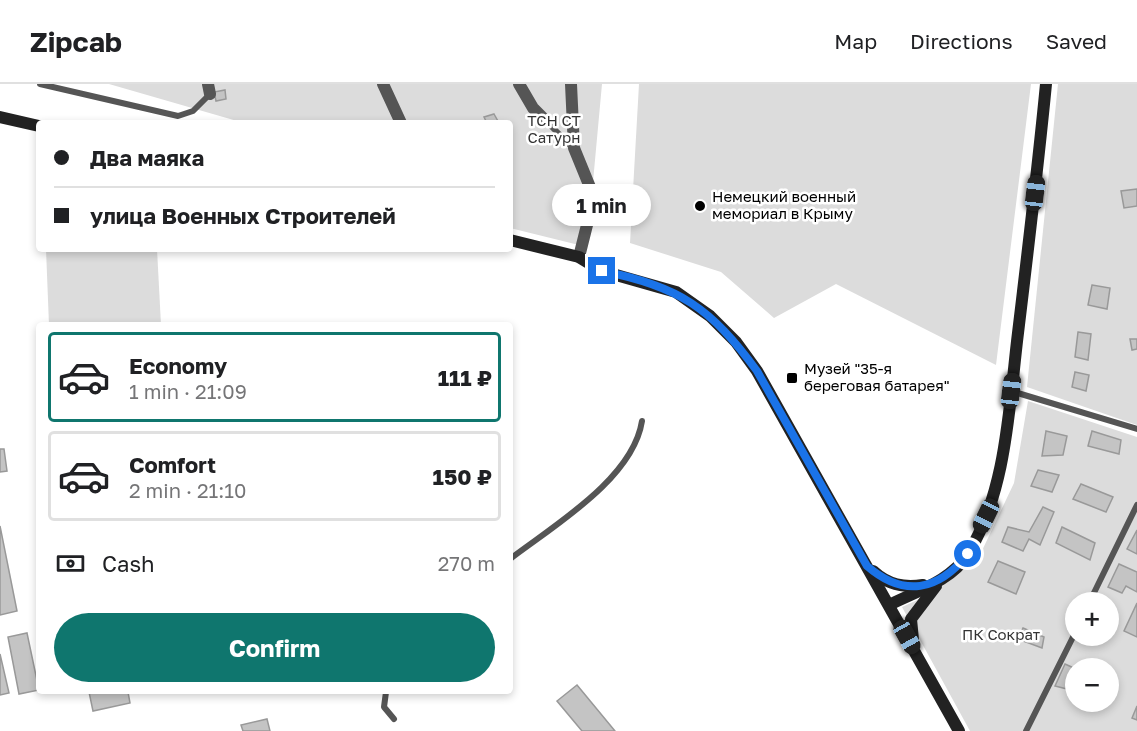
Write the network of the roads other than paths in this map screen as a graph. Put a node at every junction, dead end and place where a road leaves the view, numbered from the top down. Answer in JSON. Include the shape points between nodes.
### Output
{"nodes":[{"id":1,"x":40,"y":84,"type":"edge"},
{"id":2,"x":383,"y":84,"type":"edge"},
{"id":3,"x":519,"y":84,"type":"edge"},
{"id":4,"x":571,"y":84,"type":"edge"},
{"id":5,"x":1046,"y":84,"type":"edge"},
{"id":6,"x":209,"y":89,"type":"edge"},
{"id":7,"x":0,"y":117,"type":"edge"},
{"id":8,"x":400,"y":120,"type":"edge"},
{"id":9,"x":546,"y":121,"type":"joint"},
{"id":10,"x":36,"y":125,"type":"edge"},
{"id":11,"x":574,"y":148,"type":"junction"},
{"id":12,"x":513,"y":241,"type":"edge"},
{"id":13,"x":579,"y":257,"type":"junction"},
{"id":14,"x":1011,"y":391,"type":"junction"},
{"id":15,"x":642,"y":421,"type":"dead end"},
{"id":16,"x":1137,"y":429,"type":"edge"},
{"id":17,"x":1137,"y":506,"type":"edge"},
{"id":18,"x":513,"y":557,"type":"edge"},
{"id":19,"x":867,"y":566,"type":"junction"},
{"id":20,"x":942,"y":580,"type":"junction"},
{"id":21,"x":1094,"y":592,"type":"edge"},
{"id":22,"x":889,"y":605,"type":"junction"},
{"id":23,"x":1068,"y":646,"type":"edge"},
{"id":24,"x":916,"y":653,"type":"junction"},
{"id":25,"x":386,"y":694,"type":"edge"},
{"id":26,"x":394,"y":719,"type":"dead end"},
{"id":27,"x":959,"y":731,"type":"edge"},
{"id":28,"x":1026,"y":731,"type":"edge"}],
"edges":[{"from":1,"to":6,"type":"lane","via":[[178,116],[193,111]]},
{"from":2,"to":8,"type":"street"},
{"from":3,"to":9,"type":"street"},
{"from":4,"to":11,"type":"street"},
{"from":5,"to":14,"type":"main road"},
{"from":7,"to":10,"type":"main road"},
{"from":9,"to":11,"type":"lane"},
{"from":11,"to":13,"type":"street","via":[[594,197]]},
{"from":12,"to":13,"type":"main road"},
{"from":13,"to":19,"type":"main road","via":[[602,271],[676,292],[710,316],[736,342],[757,371]]},
{"from":14,"to":16,"type":"lane"},
{"from":14,"to":20,"type":"main road","via":[[998,480],[986,516],[968,554]]},
{"from":15,"to":18,"type":"lane","via":[[634,447],[601,487]]},
{"from":17,"to":21,"type":"lane"},
{"from":19,"to":20,"type":"main road","via":[[888,582],[902,586]]},
{"from":19,"to":22,"type":"main road"},
{"from":20,"to":22,"type":"main road"},
{"from":20,"to":24,"type":"main road","via":[[911,619]]},
{"from":22,"to":24,"type":"main road"},
{"from":23,"to":28,"type":"lane"},
{"from":24,"to":27,"type":"main road"},
{"from":25,"to":26,"type":"lane","via":[[384,707]]}]}
